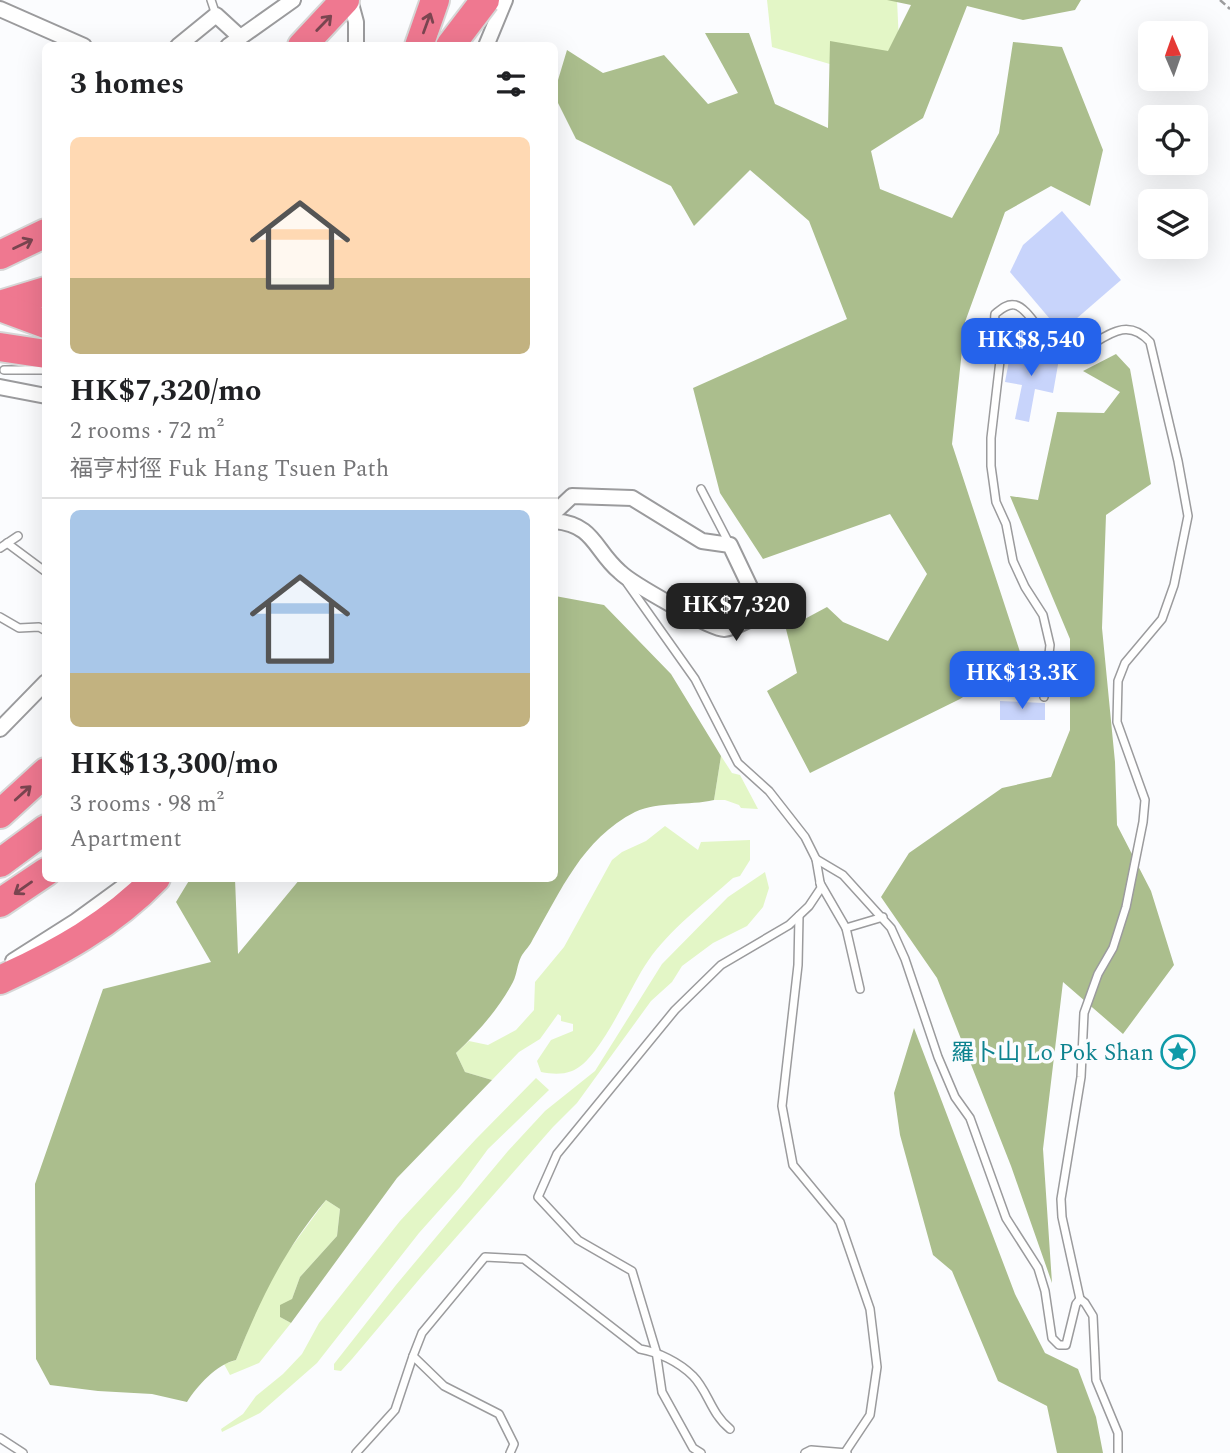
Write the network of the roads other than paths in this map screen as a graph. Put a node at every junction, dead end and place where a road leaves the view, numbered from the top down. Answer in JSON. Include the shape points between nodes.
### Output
{"nodes":[{"id":1,"x":293,"y":0,"type":"edge"},
{"id":2,"x":347,"y":0,"type":"edge"},
{"id":3,"x":435,"y":0,"type":"edge"},
{"id":4,"x":472,"y":0,"type":"edge"},
{"id":5,"x":485,"y":0,"type":"edge"},
{"id":6,"x":505,"y":0,"type":"edge"},
{"id":7,"x":213,"y":7,"type":"edge"},
{"id":8,"x":0,"y":9,"type":"edge"},
{"id":9,"x":234,"y":41,"type":"edge"},
{"id":10,"x":75,"y":42,"type":"edge"},
{"id":11,"x":182,"y":42,"type":"edge"},
{"id":12,"x":306,"y":42,"type":"edge"},
{"id":13,"x":356,"y":42,"type":"edge"},
{"id":14,"x":420,"y":42,"type":"edge"},
{"id":15,"x":453,"y":42,"type":"edge"},
{"id":16,"x":457,"y":42,"type":"edge"},
{"id":17,"x":488,"y":42,"type":"edge"},
{"id":18,"x":42,"y":235,"type":"edge"},
{"id":19,"x":0,"y":255,"type":"edge"},
{"id":20,"x":42,"y":292,"type":"edge"},
{"id":21,"x":0,"y":306,"type":"edge"},
{"id":22,"x":42,"y":322,"type":"edge"},
{"id":23,"x":42,"y":354,"type":"edge"},
{"id":24,"x":2,"y":358,"type":"edge"},
{"id":25,"x":42,"y":369,"type":"edge"},
{"id":26,"x":0,"y":387,"type":"edge"},
{"id":27,"x":42,"y":395,"type":"edge"},
{"id":28,"x":701,"y":489,"type":"dead end"},
{"id":29,"x":558,"y":509,"type":"edge"},
{"id":30,"x":558,"y":522,"type":"edge"},
{"id":31,"x":18,"y":536,"type":"dead end"},
{"id":32,"x":730,"y":545,"type":"junction"},
{"id":33,"x":4,"y":546,"type":"edge"},
{"id":34,"x":42,"y":570,"type":"edge"},
{"id":35,"x":621,"y":573,"type":"junction"},
{"id":36,"x":0,"y":617,"type":"edge"},
{"id":37,"x":42,"y":629,"type":"edge"},
{"id":38,"x":42,"y":686,"type":"edge"},
{"id":39,"x":1044,"y":697,"type":"dead end"},
{"id":40,"x":0,"y":729,"type":"edge"},
{"id":41,"x":42,"y":776,"type":"edge"},
{"id":42,"x":0,"y":814,"type":"edge"},
{"id":43,"x":42,"y":832,"type":"edge"},
{"id":44,"x":817,"y":859,"type":"junction"},
{"id":45,"x":0,"y":863,"type":"edge"},
{"id":46,"x":42,"y":875,"type":"edge"},
{"id":47,"x":130,"y":882,"type":"edge"},
{"id":48,"x":152,"y":882,"type":"edge"},
{"id":49,"x":820,"y":882,"type":"junction"},
{"id":50,"x":0,"y":903,"type":"edge"},
{"id":51,"x":799,"y":916,"type":"junction"},
{"id":52,"x":883,"y":917,"type":"junction"},
{"id":53,"x":846,"y":928,"type":"junction"},
{"id":54,"x":0,"y":970,"type":"edge"},
{"id":55,"x":0,"y":980,"type":"edge"},
{"id":56,"x":860,"y":989,"type":"dead end"},
{"id":57,"x":1080,"y":1299,"type":"junction"},
{"id":58,"x":656,"y":1352,"type":"junction"},
{"id":59,"x":413,"y":1356,"type":"junction"},
{"id":60,"x":730,"y":1429,"type":"dead end"},
{"id":61,"x":0,"y":1438,"type":"edge"},
{"id":62,"x":847,"y":1452,"type":"edge"},
{"id":63,"x":23,"y":1453,"type":"edge"},
{"id":64,"x":356,"y":1453,"type":"edge"},
{"id":65,"x":510,"y":1453,"type":"edge"},
{"id":66,"x":701,"y":1453,"type":"edge"},
{"id":67,"x":805,"y":1453,"type":"edge"},
{"id":68,"x":1118,"y":1453,"type":"edge"}],
"edges":[{"from":1,"to":9,"type":"street"},
{"from":12,"to":2,"type":"highway","one_way":true},
{"from":2,"to":13,"type":"street","via":[[356,22]]},
{"from":14,"to":3,"type":"highway","one_way":true},
{"from":4,"to":16,"type":"highway"},
{"from":5,"to":15,"type":"highway","bridge":true},
{"from":6,"to":17,"type":"street"},
{"from":7,"to":9,"type":"street"},
{"from":7,"to":11,"type":"street"},
{"from":8,"to":10,"type":"street"},
{"from":19,"to":18,"type":"highway","one_way":true},
{"from":20,"to":21,"type":"highway"},
{"from":21,"to":22,"type":"highway"},
{"from":23,"to":24,"type":"highway"},
{"from":24,"to":25,"type":"lane"},
{"from":26,"to":27,"type":"street"},
{"from":28,"to":32,"type":"lane"},
{"from":29,"to":32,"type":"street","via":[[572,496],[632,498],[702,541]]},
{"from":30,"to":35,"type":"street","via":[[571,523],[591,536]]},
{"from":31,"to":33,"type":"lane"},
{"from":32,"to":35,"type":"street","via":[[762,609],[760,615],[724,629]]},
{"from":33,"to":34,"type":"lane"},
{"from":35,"to":44,"type":"lane","via":[[695,680],[738,763],[769,791]]},
{"from":36,"to":37,"type":"lane","via":[[19,628]]},
{"from":38,"to":40,"type":"street"},
{"from":39,"to":57,"type":"lane","via":[[1050,645],[1043,615],[1013,561],[991,466],[1001,352],[993,323],[995,314],[1014,304],[1062,350],[1076,353],[1119,330],[1142,332],[1150,342],[1188,516],[1162,619],[1125,663],[1118,681],[1117,722],[1145,800],[1126,907],[1084,1013],[1081,1077],[1061,1199]]},
{"from":42,"to":41,"type":"highway","one_way":true},
{"from":43,"to":45,"type":"highway"},
{"from":44,"to":49,"type":"lane"},
{"from":44,"to":52,"type":"lane","via":[[844,875]]},
{"from":46,"to":50,"type":"highway","one_way":true},
{"from":47,"to":54,"type":"street"},
{"from":48,"to":55,"type":"highway","via":[[104,925]]},
{"from":49,"to":51,"type":"lane","via":[[821,888]]},
{"from":49,"to":53,"type":"lane"},
{"from":51,"to":58,"type":"lane","via":[[721,965],[675,1010],[557,1154],[538,1197],[578,1240],[632,1271]]},
{"from":51,"to":62,"type":"lane","via":[[782,1106],[793,1165],[840,1222],[870,1309],[877,1367],[870,1415]]},
{"from":52,"to":53,"type":"lane"},
{"from":52,"to":57,"type":"lane","via":[[905,959],[938,1057],[970,1118],[1006,1218],[1038,1268],[1052,1338],[1059,1345],[1066,1345]]},
{"from":53,"to":56,"type":"lane"},
{"from":57,"to":68,"type":"lane","via":[[1093,1316],[1096,1380],[1118,1433]]},
{"from":58,"to":59,"type":"lane","via":[[640,1349],[524,1259],[485,1257],[422,1334]]},
{"from":58,"to":60,"type":"lane","via":[[694,1376],[719,1420]]},
{"from":58,"to":66,"type":"lane","via":[[662,1392],[693,1448]]},
{"from":59,"to":64,"type":"lane","via":[[396,1410]]},
{"from":59,"to":65,"type":"lane","via":[[444,1386],[499,1415],[514,1444]]},
{"from":61,"to":63,"type":"lane"},
{"from":62,"to":67,"type":"lane"}]}
